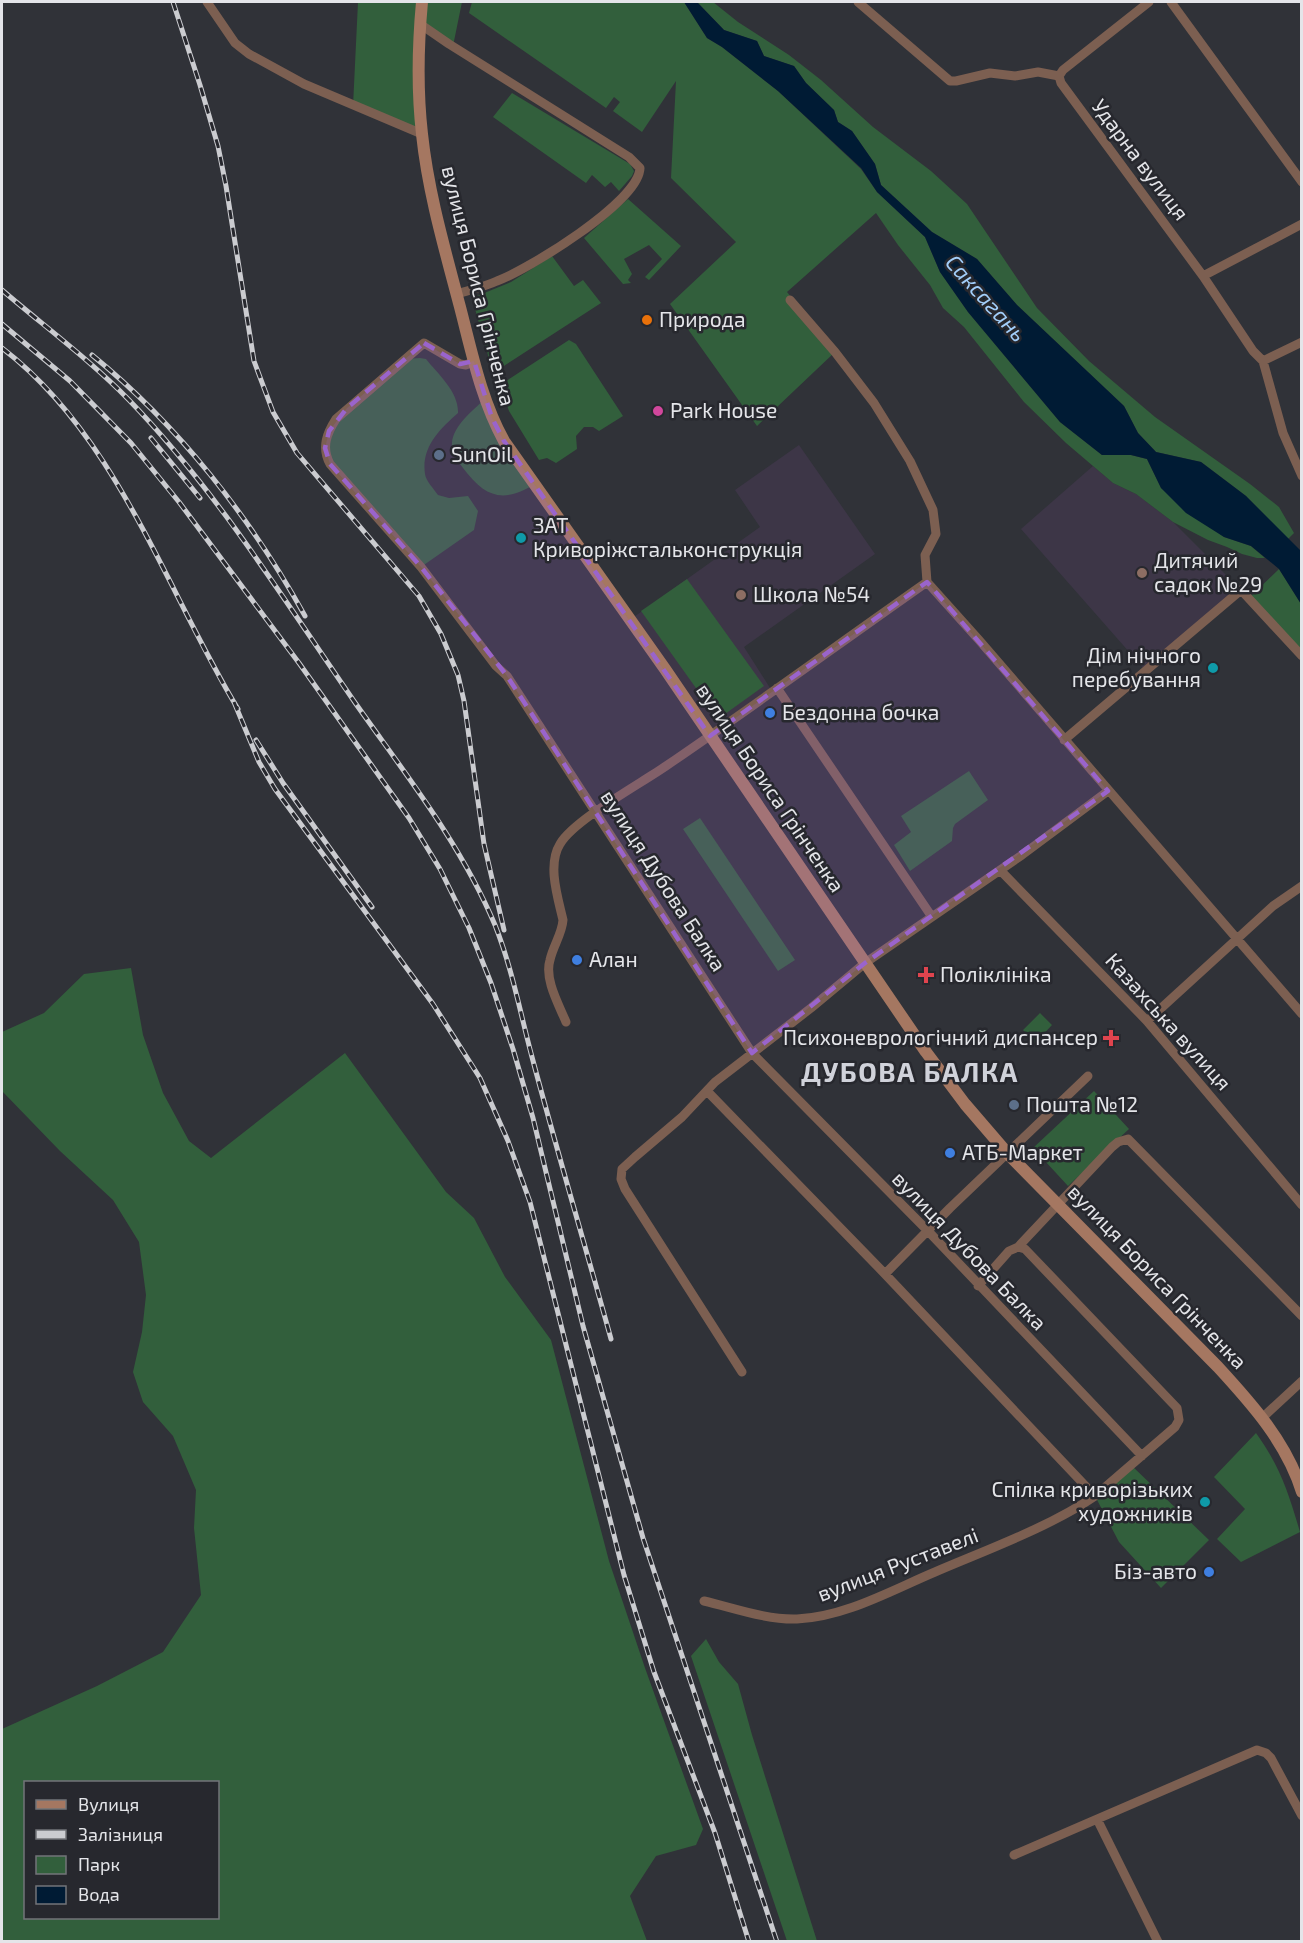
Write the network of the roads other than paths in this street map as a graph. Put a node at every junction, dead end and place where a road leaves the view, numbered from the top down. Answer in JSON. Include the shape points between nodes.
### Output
{"nodes":[{"id":1,"x":207,"y":2,"type":"edge"},
{"id":2,"x":422,"y":2,"type":"edge"},
{"id":3,"x":858,"y":2,"type":"edge"},
{"id":4,"x":1171,"y":2,"type":"edge"},
{"id":5,"x":1144,"y":3,"type":"edge"},
{"id":6,"x":420,"y":24,"type":"junction"},
{"id":7,"x":1059,"y":76,"type":"junction"},
{"id":8,"x":422,"y":134,"type":"junction"},
{"id":9,"x":1302,"y":182,"type":"edge"},
{"id":10,"x":1302,"y":224,"type":"edge"},
{"id":11,"x":1203,"y":276,"type":"junction"},
{"id":12,"x":456,"y":294,"type":"junction"},
{"id":13,"x":790,"y":300,"type":"dead end"},
{"id":14,"x":1302,"y":342,"type":"edge"},
{"id":15,"x":474,"y":361,"type":"junction"},
{"id":16,"x":1263,"y":361,"type":"junction"},
{"id":17,"x":1302,"y":476,"type":"edge"},
{"id":18,"x":927,"y":582,"type":"junction"},
{"id":19,"x":1302,"y":656,"type":"edge"},
{"id":20,"x":777,"y":688,"type":"junction"},
{"id":21,"x":710,"y":736,"type":"junction"},
{"id":22,"x":1064,"y":741,"type":"junction"},
{"id":23,"x":1108,"y":791,"type":"junction"},
{"id":24,"x":596,"y":811,"type":"junction"},
{"id":25,"x":1000,"y":870,"type":"junction"},
{"id":26,"x":1302,"y":886,"type":"edge"},
{"id":27,"x":932,"y":917,"type":"junction"},
{"id":28,"x":1237,"y":939,"type":"junction"},
{"id":29,"x":865,"y":963,"type":"junction"},
{"id":30,"x":1302,"y":1014,"type":"edge"},
{"id":31,"x":1147,"y":1021,"type":"junction"},
{"id":32,"x":566,"y":1023,"type":"dead end"},
{"id":33,"x":752,"y":1053,"type":"junction"},
{"id":34,"x":1088,"y":1076,"type":"dead end"},
{"id":35,"x":708,"y":1091,"type":"junction"},
{"id":36,"x":1008,"y":1154,"type":"junction"},
{"id":37,"x":1059,"y":1204,"type":"junction"},
{"id":38,"x":1302,"y":1205,"type":"edge"},
{"id":39,"x":928,"y":1231,"type":"junction"},
{"id":40,"x":1018,"y":1246,"type":"junction"},
{"id":41,"x":885,"y":1274,"type":"junction"},
{"id":42,"x":978,"y":1286,"type":"junction"},
{"id":43,"x":1302,"y":1316,"type":"edge"},
{"id":44,"x":742,"y":1372,"type":"dead end"},
{"id":45,"x":1302,"y":1381,"type":"edge"},
{"id":46,"x":1262,"y":1418,"type":"junction"},
{"id":47,"x":1142,"y":1456,"type":"junction"},
{"id":48,"x":1302,"y":1492,"type":"edge"},
{"id":49,"x":1095,"y":1496,"type":"junction"},
{"id":50,"x":704,"y":1601,"type":"dead end"},
{"id":51,"x":1302,"y":1816,"type":"edge"},
{"id":52,"x":1097,"y":1819,"type":"junction"},
{"id":53,"x":1014,"y":1855,"type":"dead end"},
{"id":54,"x":1158,"y":1941,"type":"edge"}],
"edges":[{"from":1,"to":8,"type":"street","via":[[235,43],[249,54],[304,84]]},
{"from":2,"to":6,"type":"street","name":"вулиця Бориса Грінченка"},
{"from":3,"to":7,"type":"street","via":[[950,81],[990,73],[1015,76],[1038,72]]},
{"from":4,"to":9,"type":"street"},
{"from":5,"to":7,"type":"street"},
{"from":6,"to":8,"type":"street","name":"вулиця Бориса Грінченка"},
{"from":6,"to":12,"type":"street","via":[[629,157],[640,168],[640,176],[628,192],[591,225],[498,281]]},
{"from":7,"to":11,"type":"street","name":"Ударна вулиця","via":[[1060,83]]},
{"from":8,"to":12,"type":"street","name":"вулиця Бориса Грінченка"},
{"from":10,"to":11,"type":"street"},
{"from":11,"to":16,"type":"street","name":"Ударна вулиця"},
{"from":12,"to":15,"type":"street","name":"вулиця Бориса Грінченка"},
{"from":13,"to":18,"type":"street","via":[[836,352],[910,461],[935,522],[936,534],[925,555]]},
{"from":14,"to":16,"type":"street"},
{"from":15,"to":21,"type":"street","name":"вулиця Бориса Грінченка","via":[[492,418],[504,441]]},
{"from":15,"to":24,"type":"street","name":"вулиця Дубова Балка","via":[[460,364],[424,343],[336,419],[326,441],[327,457],[507,676]]},
{"from":16,"to":17,"type":"street","name":"Ударна вулиця","via":[[1283,433]]},
{"from":18,"to":20,"type":"street"},
{"from":18,"to":22,"type":"street"},
{"from":19,"to":22,"type":"street","via":[[1241,590]]},
{"from":20,"to":21,"type":"street"},
{"from":20,"to":27,"type":"street"},
{"from":21,"to":24,"type":"street"},
{"from":21,"to":29,"type":"street","name":"вулиця Бориса Грінченка"},
{"from":22,"to":23,"type":"street"},
{"from":23,"to":25,"type":"street"},
{"from":23,"to":28,"type":"street"},
{"from":24,"to":32,"type":"street","via":[[562,840],[554,856],[563,920],[548,967]]},
{"from":24,"to":33,"type":"street","name":"вулиця Дубова Балка"},
{"from":25,"to":27,"type":"street"},
{"from":25,"to":31,"type":"street","name":"Казахська вулиця"},
{"from":26,"to":28,"type":"street"},
{"from":27,"to":29,"type":"street"},
{"from":28,"to":30,"type":"street"},
{"from":28,"to":31,"type":"street"},
{"from":29,"to":33,"type":"street"},
{"from":29,"to":36,"type":"street","name":"вулиця Бориса Грінченка","via":[[944,1076]]},
{"from":31,"to":38,"type":"street","name":"Казахська вулиця"},
{"from":33,"to":35,"type":"street"},
{"from":33,"to":39,"type":"street","name":"вулиця Дубова Балка"},
{"from":34,"to":36,"type":"street"},
{"from":35,"to":41,"type":"street"},
{"from":35,"to":44,"type":"street","via":[[622,1169],[621,1179]]},
{"from":36,"to":37,"type":"street","name":"вулиця Бориса Грінченка"},
{"from":36,"to":39,"type":"street"},
{"from":37,"to":40,"type":"street"},
{"from":37,"to":43,"type":"street","via":[[1112,1147],[1128,1140]]},
{"from":37,"to":46,"type":"street","name":"вулиця Бориса Грінченка","via":[[1218,1367]]},
{"from":39,"to":41,"type":"street"},
{"from":39,"to":42,"type":"street","name":"вулиця Дубова Балка"},
{"from":40,"to":42,"type":"street"},
{"from":40,"to":47,"type":"street","name":"вулиця Руставелі","via":[[1177,1408],[1176,1427]]},
{"from":41,"to":49,"type":"street"},
{"from":42,"to":47,"type":"street","name":"вулиця Дубова Балка"},
{"from":45,"to":46,"type":"street"},
{"from":46,"to":48,"type":"street","name":"вулиця Бориса Грінченка","via":[[1290,1463]]},
{"from":47,"to":49,"type":"street","name":"вулиця Руставелі"},
{"from":49,"to":50,"type":"street","name":"вулиця Руставелі","via":[[1018,1536],[838,1611],[798,1619],[771,1618]]},
{"from":51,"to":52,"type":"street","via":[[1271,1758],[1257,1750]]},
{"from":52,"to":53,"type":"street"},
{"from":52,"to":54,"type":"street"}]}
